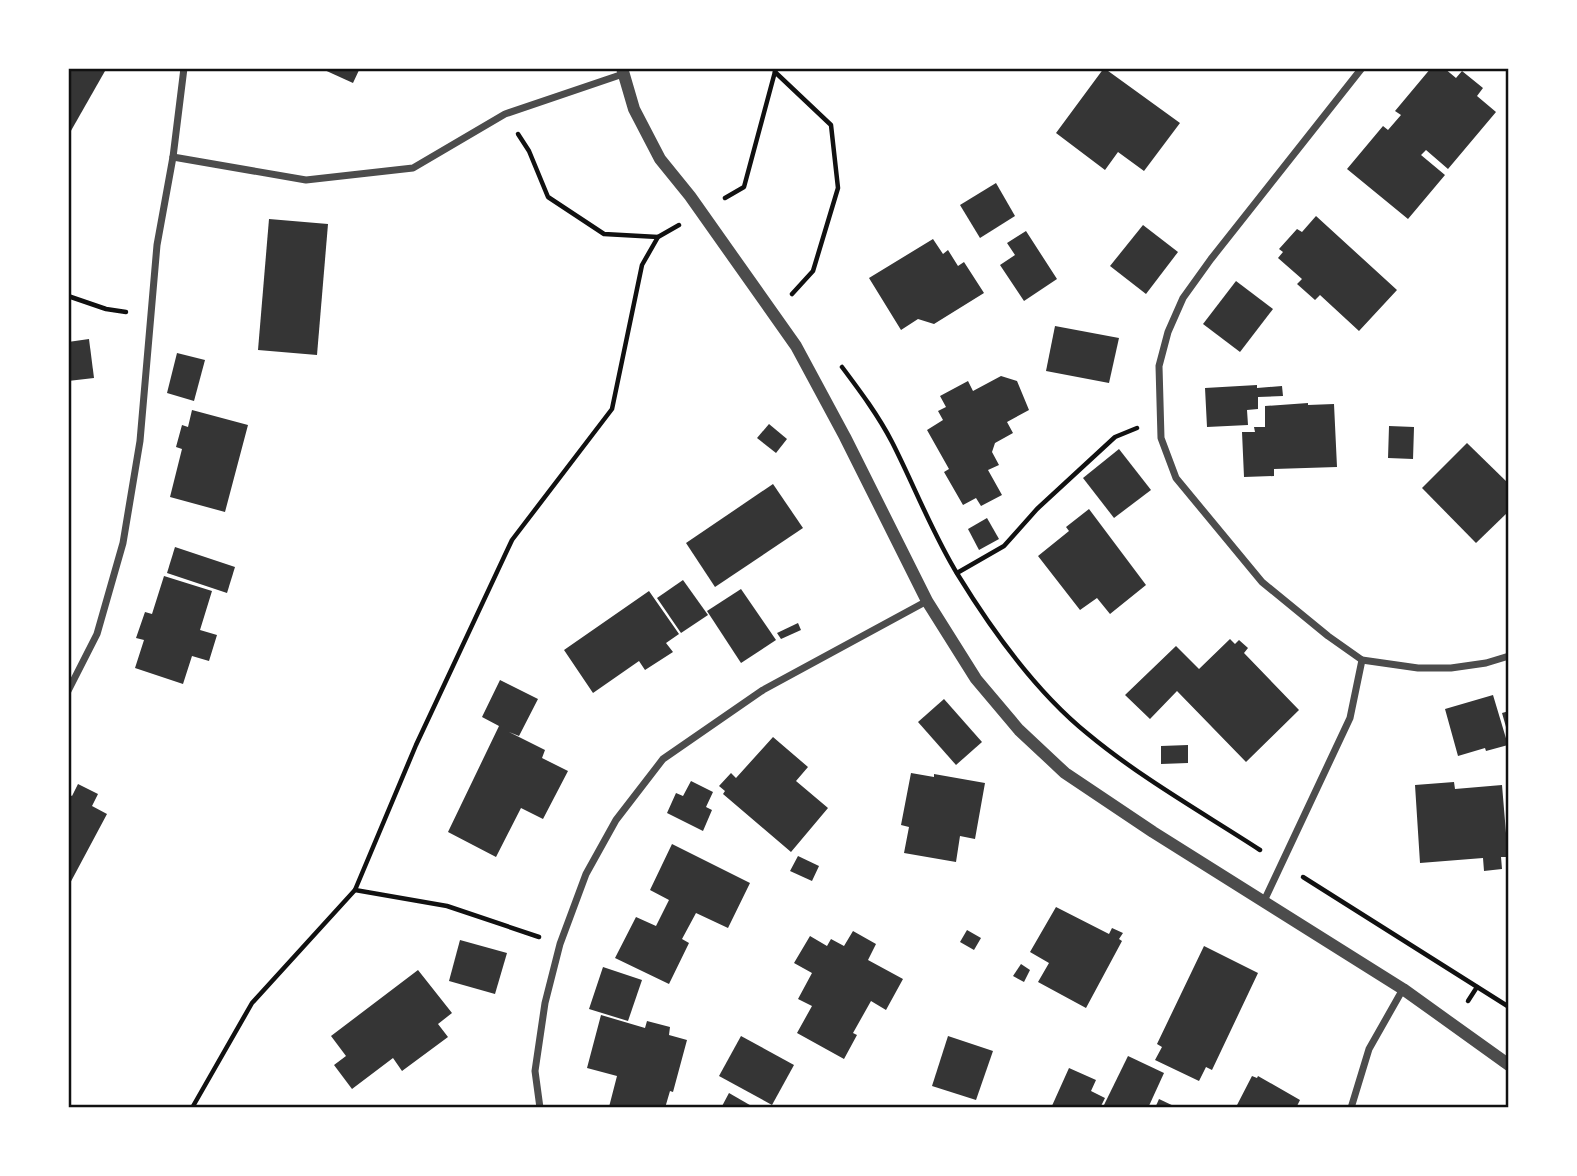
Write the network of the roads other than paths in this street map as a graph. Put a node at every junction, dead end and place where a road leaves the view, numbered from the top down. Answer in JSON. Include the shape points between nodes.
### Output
{"nodes":[{"id":1,"x":184,"y":68,"type":"edge"},
{"id":2,"x":1362,"y":68,"type":"edge"},
{"id":3,"x":622,"y":71,"type":"edge"},
{"id":4,"x":173,"y":157,"type":"junction"},
{"id":5,"x":927,"y":601,"type":"junction"},
{"id":6,"x":1509,"y":656,"type":"edge"},
{"id":7,"x":1362,"y":660,"type":"junction"},
{"id":8,"x":68,"y":691,"type":"edge"},
{"id":9,"x":1264,"y":901,"type":"junction"},
{"id":10,"x":1402,"y":989,"type":"junction"},
{"id":11,"x":1509,"y":1065,"type":"edge"},
{"id":12,"x":540,"y":1108,"type":"edge"},
{"id":13,"x":1351,"y":1108,"type":"edge"}],
"edges":[{"from":1,"to":4,"type":"street"},
{"from":2,"to":7,"type":"street","via":[[1183,298],[1159,366],[1161,438],[1177,478],[1262,582]]},
{"from":3,"to":4,"type":"street","via":[[505,114],[413,168],[306,180]]},
{"from":3,"to":5,"type":"street","via":[[634,109],[660,159],[796,346]]},
{"from":4,"to":8,"type":"street","via":[[157,245],[140,441],[123,542],[97,634]]},
{"from":5,"to":9,"type":"street","via":[[976,679],[1019,730],[1065,773]]},
{"from":5,"to":12,"type":"street","via":[[763,690],[663,759],[616,820],[586,874],[560,944],[545,1003],[536,1070]]},
{"from":6,"to":7,"type":"street","via":[[1451,668]]},
{"from":7,"to":9,"type":"street","via":[[1350,718]]},
{"from":9,"to":10,"type":"street"},
{"from":10,"to":11,"type":"street"},
{"from":10,"to":13,"type":"street","via":[[1369,1049]]}]}
